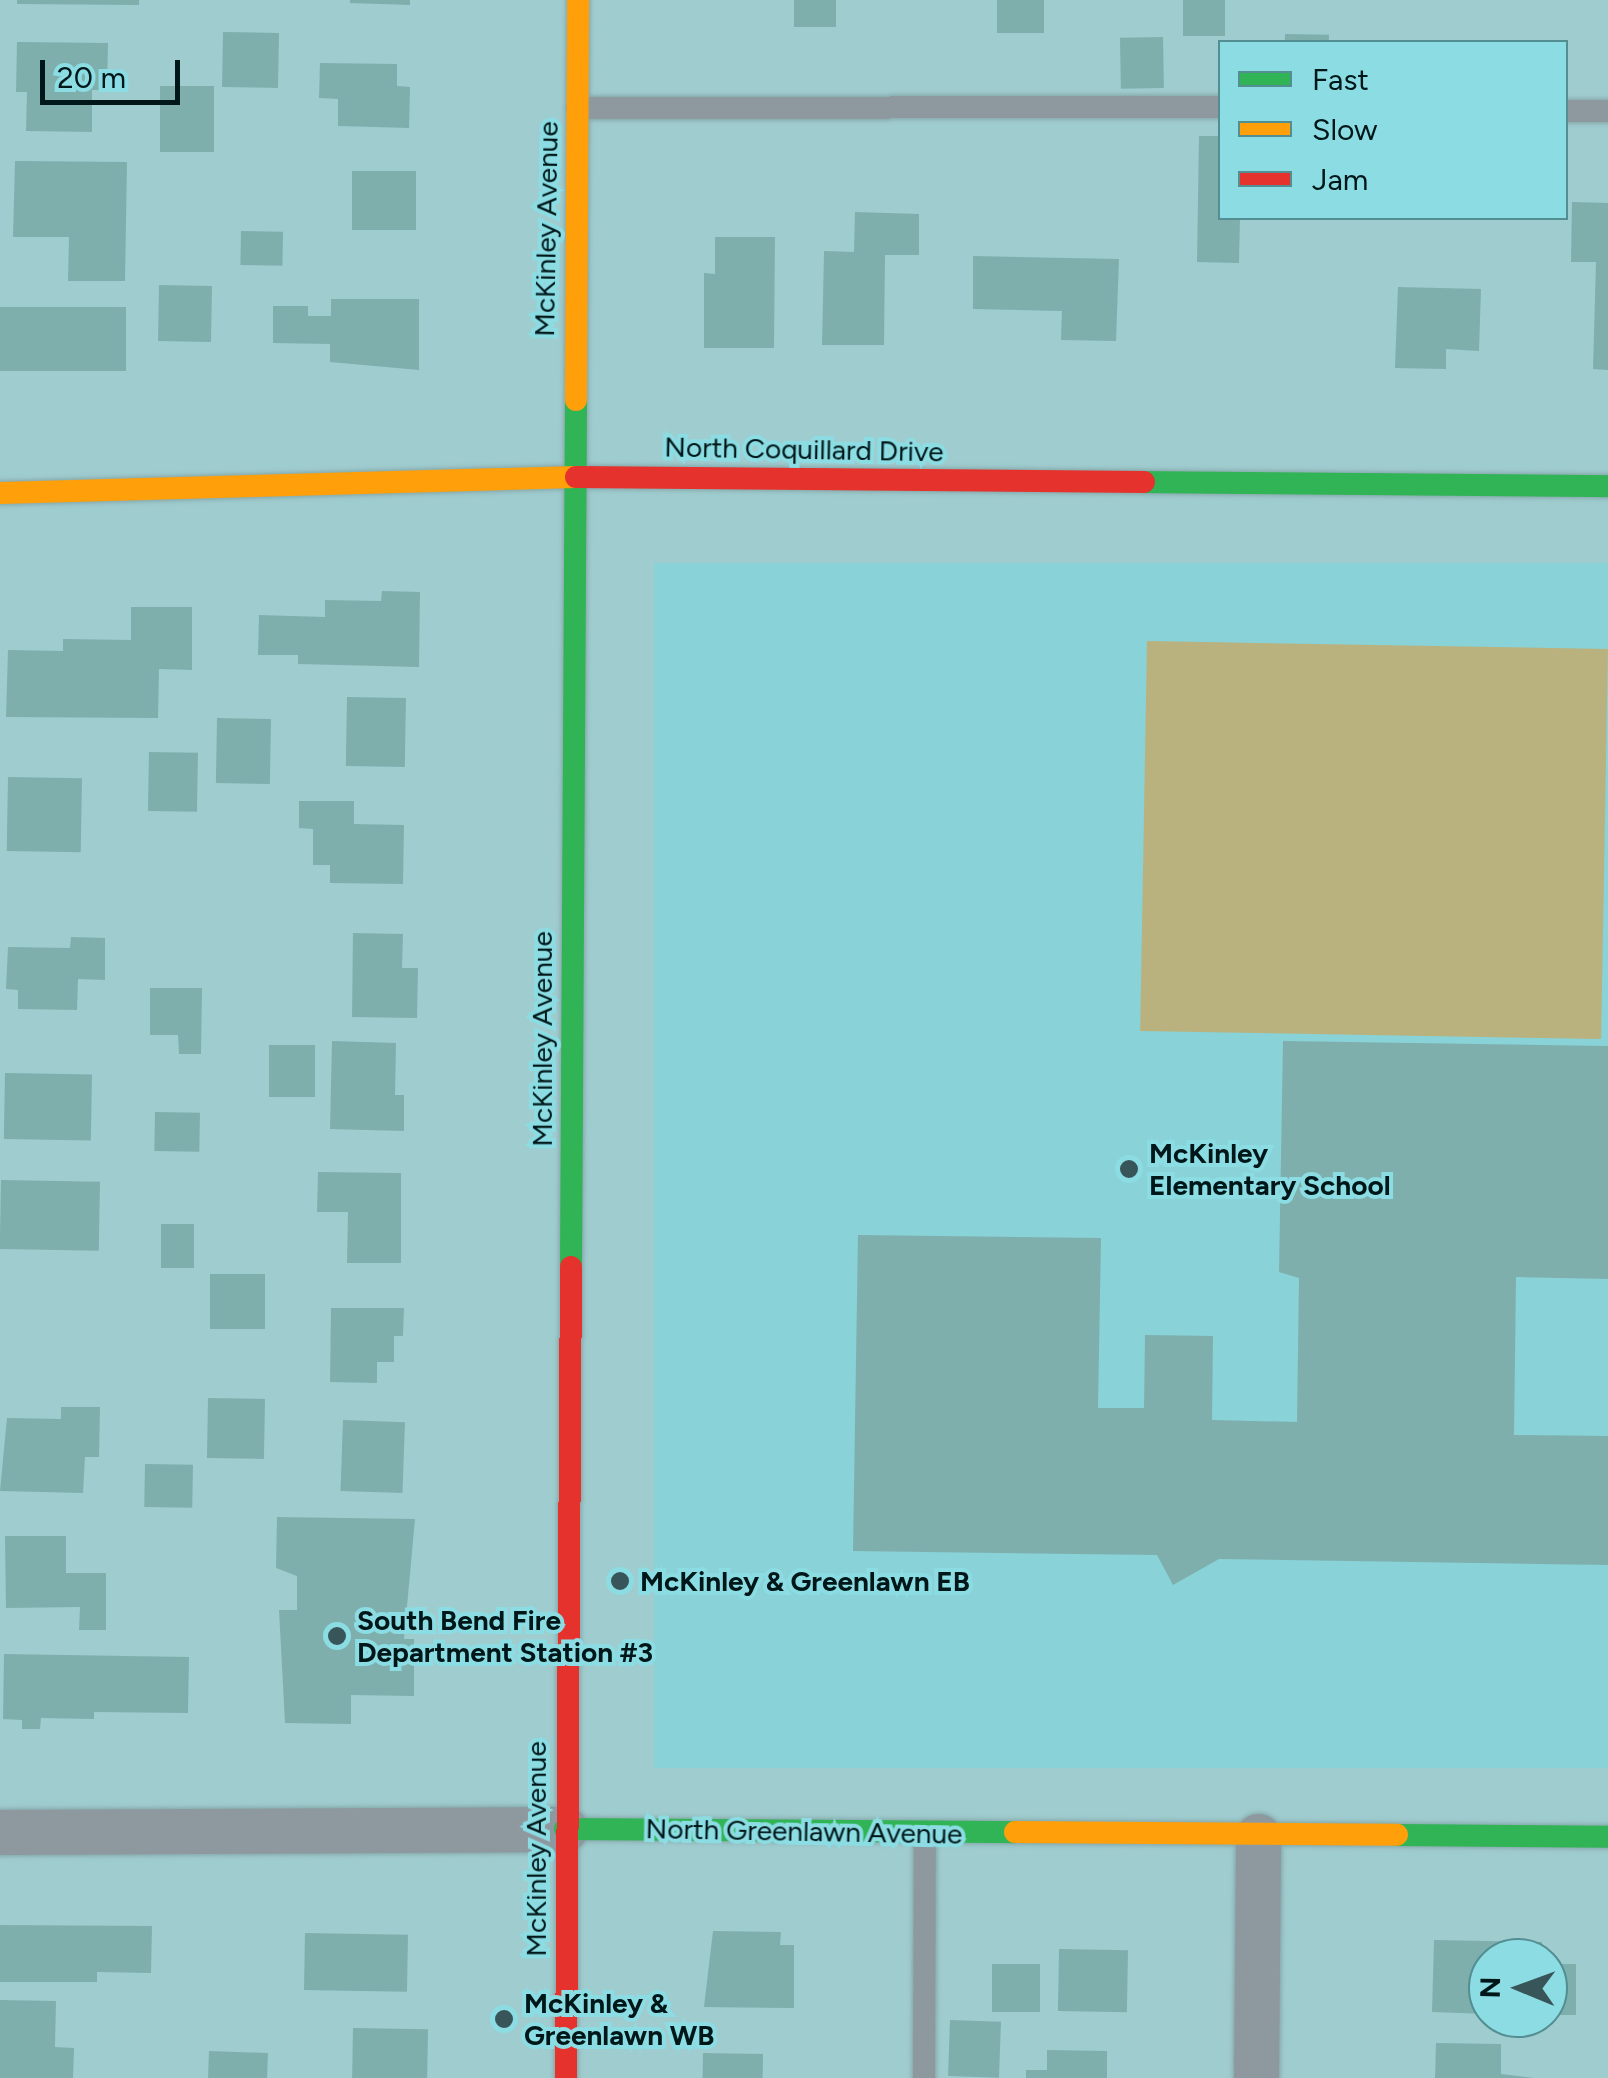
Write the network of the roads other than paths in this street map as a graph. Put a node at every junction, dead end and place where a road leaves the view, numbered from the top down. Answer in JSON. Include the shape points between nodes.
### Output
{"nodes":[{"id":1,"x":578,"y":0,"type":"edge"},
{"id":2,"x":577,"y":108,"type":"junction"},
{"id":3,"x":1218,"y":108,"type":"edge"},
{"id":4,"x":1568,"y":110,"type":"edge"},
{"id":5,"x":1608,"y":111,"type":"edge"},
{"id":6,"x":574,"y":477,"type":"junction"},
{"id":7,"x":1608,"y":486,"type":"edge"},
{"id":8,"x":0,"y":492,"type":"edge"},
{"id":9,"x":565,"y":1829,"type":"junction"},
{"id":10,"x":0,"y":1832,"type":"edge"},
{"id":11,"x":925,"y":1832,"type":"junction"},
{"id":12,"x":1258,"y":1836,"type":"junction"},
{"id":13,"x":1608,"y":1836,"type":"edge"},
{"id":14,"x":566,"y":2078,"type":"edge"},
{"id":15,"x":924,"y":2078,"type":"edge"},
{"id":16,"x":1256,"y":2078,"type":"edge"}],
"edges":[{"from":1,"to":2,"type":"street","name":"McKinley Avenue"},
{"from":2,"to":3,"type":"lane"},
{"from":2,"to":6,"type":"street","name":"McKinley Avenue"},
{"from":4,"to":5,"type":"lane"},
{"from":6,"to":7,"type":"street","name":"North Coquillard Drive"},
{"from":6,"to":8,"type":"street","name":"North Coquillard Drive"},
{"from":6,"to":9,"type":"street","name":"McKinley Avenue"},
{"from":9,"to":10,"type":"street","name":"North Greenlawn Avenue"},
{"from":9,"to":11,"type":"street","name":"North Greenlawn Avenue"},
{"from":9,"to":14,"type":"street","name":"McKinley Avenue"},
{"from":11,"to":12,"type":"street","name":"North Greenlawn Avenue"},
{"from":11,"to":15,"type":"lane"},
{"from":12,"to":13,"type":"street","name":"North Greenlawn Avenue"},
{"from":12,"to":16,"type":"street"}]}
